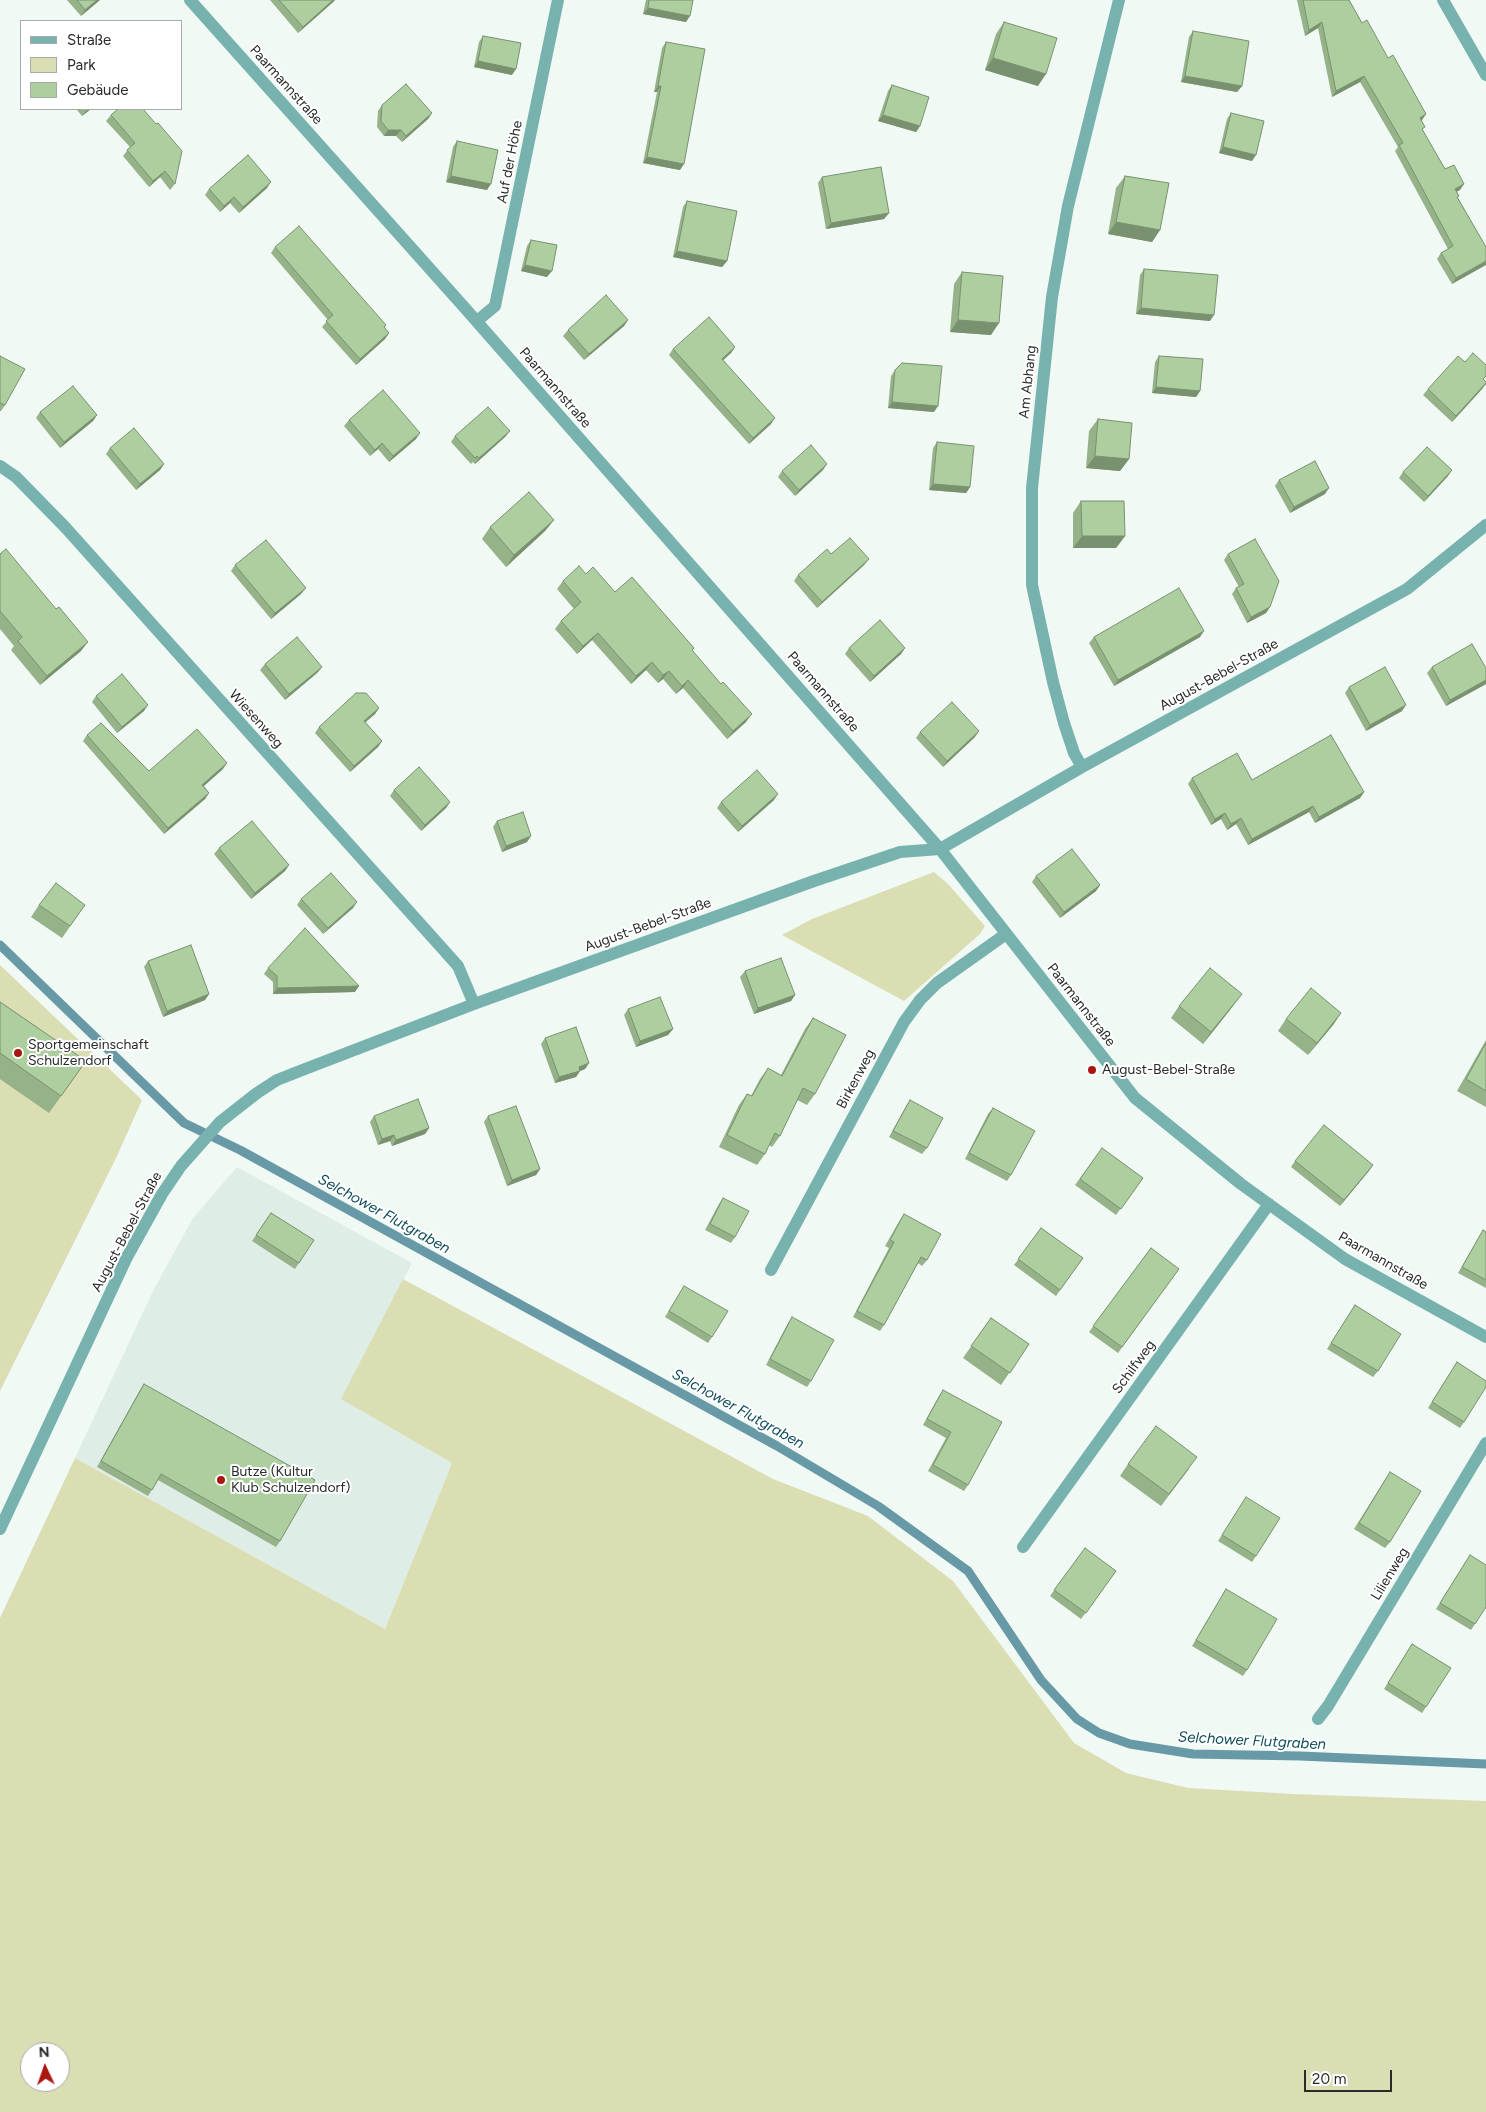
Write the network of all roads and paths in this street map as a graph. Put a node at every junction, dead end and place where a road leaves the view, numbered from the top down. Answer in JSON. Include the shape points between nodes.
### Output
{"nodes":[{"id":1,"x":190,"y":0,"type":"edge"},
{"id":2,"x":558,"y":0,"type":"edge"},
{"id":3,"x":1119,"y":0,"type":"edge"},
{"id":4,"x":1443,"y":0,"type":"edge"},
{"id":5,"x":1486,"y":75,"type":"edge"},
{"id":6,"x":477,"y":321,"type":"junction"},
{"id":7,"x":0,"y":466,"type":"edge"},
{"id":8,"x":1486,"y":526,"type":"edge"},
{"id":9,"x":1082,"y":767,"type":"junction"},
{"id":10,"x":940,"y":848,"type":"junction"},
{"id":11,"x":1006,"y":934,"type":"junction"},
{"id":12,"x":474,"y":1004,"type":"junction"},
{"id":13,"x":1269,"y":1204,"type":"junction"},
{"id":14,"x":771,"y":1270,"type":"dead end"},
{"id":15,"x":1486,"y":1338,"type":"edge"},
{"id":16,"x":1486,"y":1443,"type":"edge"},
{"id":17,"x":0,"y":1529,"type":"edge"},
{"id":18,"x":1023,"y":1547,"type":"dead end"},
{"id":19,"x":1318,"y":1719,"type":"dead end"}],
"edges":[{"from":1,"to":6,"type":"street","name":"Paarmannstraße"},
{"from":2,"to":6,"type":"street","name":"Auf der Höhe","via":[[495,306]]},
{"from":3,"to":9,"type":"street","name":"Am Abhang","via":[[1068,206],[1052,297],[1032,488],[1032,585],[1064,723]]},
{"from":4,"to":5,"type":"street"},
{"from":6,"to":10,"type":"street","name":"Paarmannstraße"},
{"from":7,"to":12,"type":"street","name":"Wiesenweg","via":[[16,477],[65,527],[458,966]]},
{"from":8,"to":9,"type":"street","name":"August-Bebel-Straße","via":[[1407,589]]},
{"from":9,"to":10,"type":"street","name":"August-Bebel-Straße"},
{"from":10,"to":11,"type":"street","name":"Paarmannstraße"},
{"from":10,"to":12,"type":"street","name":"August-Bebel-Straße","via":[[886,856]]},
{"from":11,"to":13,"type":"street","name":"Paarmannstraße","via":[[1134,1098]]},
{"from":11,"to":14,"type":"street","name":"Birkenweg","via":[[937,983],[904,1022]]},
{"from":12,"to":17,"type":"street","name":"August-Bebel-Straße","via":[[277,1080],[231,1111],[181,1166],[128,1257]]},
{"from":13,"to":15,"type":"street","name":"Paarmannstraße","via":[[1345,1259]]},
{"from":13,"to":18,"type":"street","name":"Schilfweg"},
{"from":16,"to":19,"type":"street","name":"Lilienweg"}]}
